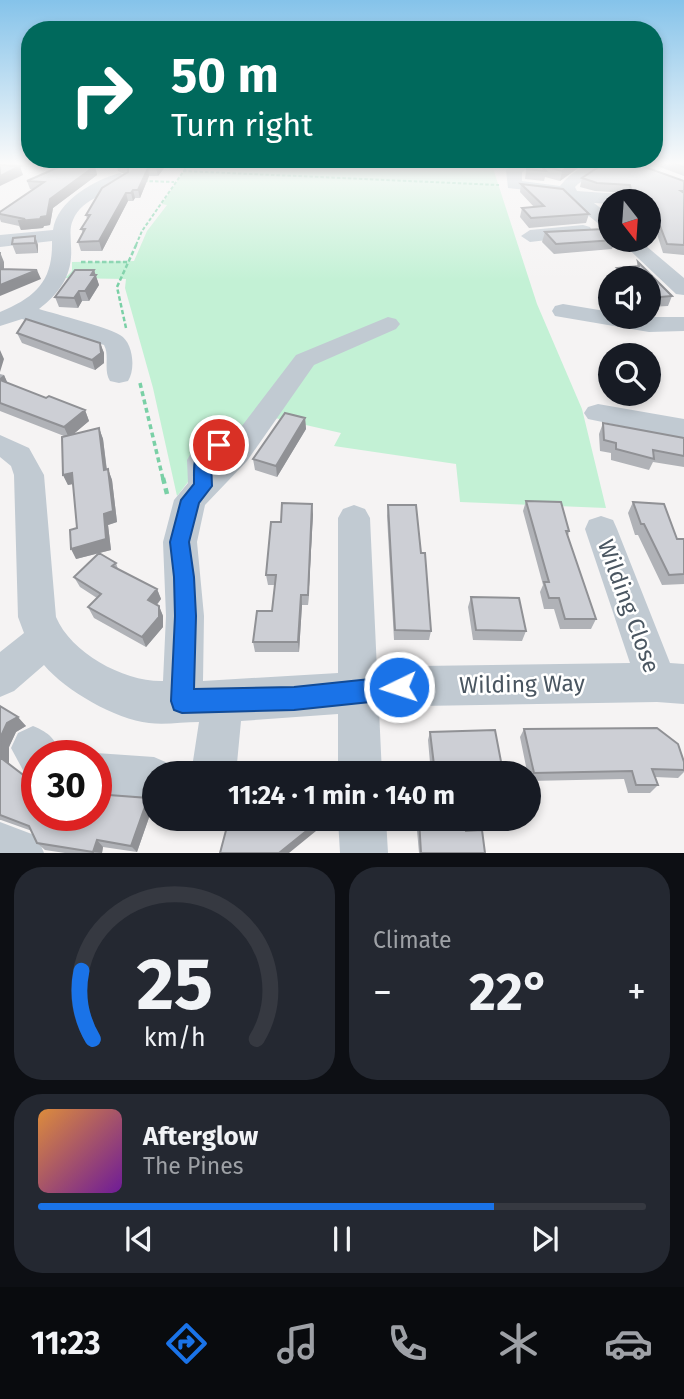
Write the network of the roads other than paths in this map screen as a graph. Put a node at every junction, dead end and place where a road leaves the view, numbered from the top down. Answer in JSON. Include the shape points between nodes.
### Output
{"nodes":[{"id":1,"x":78,"y":202,"type":"edge"},
{"id":2,"x":581,"y":202,"type":"edge"},
{"id":3,"x":598,"y":216,"type":"edge"},
{"id":4,"x":598,"y":228,"type":"edge"},
{"id":5,"x":63,"y":234,"type":"junction"},
{"id":6,"x":530,"y":236,"type":"dead end"},
{"id":7,"x":0,"y":241,"type":"edge"},
{"id":8,"x":642,"y":252,"type":"edge"},
{"id":9,"x":684,"y":289,"type":"edge"},
{"id":10,"x":23,"y":312,"type":"junction"},
{"id":11,"x":563,"y":312,"type":"dead end"},
{"id":12,"x":0,"y":319,"type":"edge"},
{"id":13,"x":388,"y":324,"type":"dead end"},
{"id":14,"x":684,"y":324,"type":"edge"},
{"id":15,"x":128,"y":375,"type":"road end"},
{"id":16,"x":598,"y":413,"type":"dead end"},
{"id":17,"x":684,"y":429,"type":"edge"},
{"id":18,"x":0,"y":445,"type":"edge"},
{"id":19,"x":354,"y":519,"type":"dead end"},
{"id":20,"x":601,"y":529,"type":"dead end"},
{"id":21,"x":46,"y":639,"type":"junction"},
{"id":22,"x":0,"y":677,"type":"edge"},
{"id":23,"x":670,"y":683,"type":"edge"},
{"id":24,"x":356,"y":690,"type":"junction"},
{"id":25,"x":203,"y":701,"type":"junction"},
{"id":26,"x":211,"y":761,"type":"edge"},
{"id":27,"x":359,"y":761,"type":"edge"},
{"id":28,"x":112,"y":777,"type":"edge"},
{"id":29,"x":142,"y":779,"type":"edge"},
{"id":30,"x":363,"y":831,"type":"edge"},
{"id":31,"x":0,"y":846,"type":"edge"},
{"id":32,"x":20,"y":853,"type":"edge"},
{"id":33,"x":364,"y":853,"type":"edge"}],
"edges":[{"from":1,"to":5,"type":"street","via":[[63,221]]},
{"from":2,"to":3,"type":"street"},
{"from":4,"to":6,"type":"street"},
{"from":5,"to":7,"type":"street"},
{"from":5,"to":10,"type":"street","via":[[57,277]]},
{"from":8,"to":9,"type":"street"},
{"from":10,"to":12,"type":"street"},
{"from":10,"to":15,"type":"street","via":[[121,338],[119,350]]},
{"from":11,"to":14,"type":"street","via":[[649,325]]},
{"from":13,"to":25,"type":"street","via":[[305,360],[243,446],[219,445],[207,450],[202,460],[203,486],[190,500],[180,542],[185,603]]},
{"from":16,"to":17,"type":"street"},
{"from":18,"to":21,"type":"street","name":"Wilding Way","via":[[17,452],[29,475],[37,617]]},
{"from":19,"to":24,"type":"street"},
{"from":20,"to":23,"type":"street","name":"Wilding Close"},
{"from":21,"to":22,"type":"street"},
{"from":21,"to":25,"type":"street","name":"Wilding Way","via":[[68,663],[121,695],[149,702]]},
{"from":23,"to":24,"type":"street","name":"Wilding Way"},
{"from":24,"to":25,"type":"street","name":"Wilding Way","via":[[294,698]]},
{"from":24,"to":27,"type":"street"},
{"from":25,"to":26,"type":"street"},
{"from":28,"to":29,"type":"street"},
{"from":30,"to":33,"type":"street"},
{"from":31,"to":32,"type":"street"}]}
